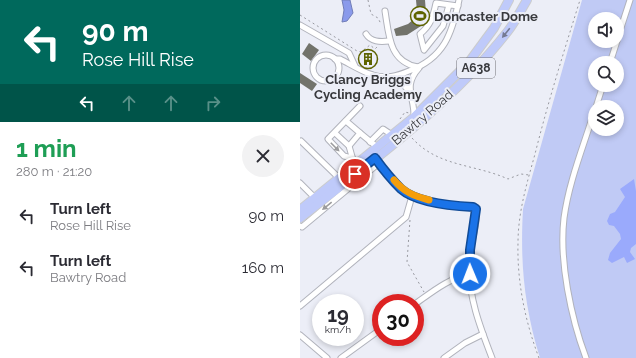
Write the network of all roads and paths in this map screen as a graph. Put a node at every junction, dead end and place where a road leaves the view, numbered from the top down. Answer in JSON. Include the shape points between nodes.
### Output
{"nodes":[{"id":1,"x":368,"y":0,"type":"edge"},
{"id":2,"x":459,"y":0,"type":"edge"},
{"id":3,"x":509,"y":0,"type":"edge"},
{"id":4,"x":516,"y":0,"type":"edge"},
{"id":5,"x":527,"y":0,"type":"edge"},
{"id":6,"x":580,"y":0,"type":"edge"},
{"id":7,"x":630,"y":0,"type":"edge"},
{"id":8,"x":449,"y":5,"type":"junction"},
{"id":9,"x":458,"y":6,"type":"junction"},
{"id":10,"x":385,"y":11,"type":"dead end"},
{"id":11,"x":300,"y":16,"type":"edge"},
{"id":12,"x":624,"y":18,"type":"edge"},
{"id":13,"x":300,"y":25,"type":"edge"},
{"id":14,"x":494,"y":28,"type":"junction"},
{"id":15,"x":366,"y":34,"type":"dead end"},
{"id":16,"x":388,"y":34,"type":"junction"},
{"id":17,"x":389,"y":41,"type":"junction"},
{"id":18,"x":382,"y":42,"type":"junction"},
{"id":19,"x":335,"y":59,"type":"junction"},
{"id":20,"x":355,"y":66,"type":"junction"},
{"id":21,"x":419,"y":67,"type":"junction"},
{"id":22,"x":384,"y":77,"type":"junction"},
{"id":23,"x":410,"y":92,"type":"junction"},
{"id":24,"x":360,"y":106,"type":"dead end"},
{"id":25,"x":414,"y":117,"type":"junction"},
{"id":26,"x":346,"y":121,"type":"junction"},
{"id":27,"x":414,"y":126,"type":"junction"},
{"id":28,"x":588,"y":131,"type":"edge"},
{"id":29,"x":335,"y":133,"type":"junction"},
{"id":30,"x":360,"y":133,"type":"junction"},
{"id":31,"x":392,"y":135,"type":"junction"},
{"id":32,"x":409,"y":135,"type":"dead end"},
{"id":33,"x":306,"y":136,"type":"dead end"},
{"id":34,"x":301,"y":141,"type":"edge"},
{"id":35,"x":370,"y":142,"type":"junction"},
{"id":36,"x":349,"y":146,"type":"junction"},
{"id":37,"x":377,"y":147,"type":"junction"},
{"id":38,"x":354,"y":161,"type":"junction"},
{"id":39,"x":377,"y":161,"type":"junction"},
{"id":40,"x":529,"y":176,"type":"junction"},
{"id":41,"x":339,"y":178,"type":"junction"},
{"id":42,"x":300,"y":183,"type":"edge"},
{"id":43,"x":412,"y":196,"type":"junction"},
{"id":44,"x":315,"y":198,"type":"junction"},
{"id":45,"x":300,"y":210,"type":"edge"},
{"id":46,"x":408,"y":212,"type":"junction"},
{"id":47,"x":300,"y":218,"type":"edge"},
{"id":48,"x":300,"y":226,"type":"edge"},
{"id":49,"x":470,"y":274,"type":"junction"},
{"id":50,"x":426,"y":296,"type":"joint"},
{"id":51,"x":300,"y":306,"type":"edge"},
{"id":52,"x":300,"y":334,"type":"edge"},
{"id":53,"x":483,"y":334,"type":"junction"},
{"id":54,"x":372,"y":336,"type":"edge"},
{"id":55,"x":446,"y":356,"type":"edge"},
{"id":56,"x":327,"y":358,"type":"edge"},
{"id":57,"x":342,"y":358,"type":"edge"},
{"id":58,"x":492,"y":358,"type":"edge"},
{"id":59,"x":539,"y":358,"type":"edge"},
{"id":60,"x":586,"y":358,"type":"edge"}],
"edges":[{"from":1,"to":16,"type":"path","via":[[371,14],[378,18]]},
{"from":2,"to":9,"type":"street"},
{"from":3,"to":14,"type":"highway","name":"Bawtry Road","number":"A638"},
{"from":4,"to":14,"type":"highway"},
{"from":5,"to":27,"type":"highway","name":"Bawtry Road","number":"A638","one_way":true,"via":[[509,30],[470,74]]},
{"from":6,"to":40,"type":"path"},
{"from":7,"to":12,"type":"street"},
{"from":8,"to":8,"type":"street","via":[[436,3],[428,27],[420,34],[424,50],[443,26]]},
{"from":8,"to":9,"type":"street"},
{"from":9,"to":21,"type":"street","via":[[452,30],[445,43],[429,61]]},
{"from":10,"to":16,"type":"street"},
{"from":11,"to":18,"type":"path","via":[[357,51],[361,52],[370,45],[375,49]]},
{"from":13,"to":20,"type":"street","via":[[349,53]]},
{"from":14,"to":25,"type":"highway","name":"Bawtry Road","number":"A638","via":[[469,62]]},
{"from":15,"to":18,"type":"street","via":[[368,38]]},
{"from":16,"to":17,"type":"street"},
{"from":17,"to":18,"type":"street"},
{"from":17,"to":21,"type":"street","via":[[398,56],[410,66]]},
{"from":19,"to":19,"type":"street","via":[[328,55],[317,59],[314,67],[319,78],[326,80],[334,77],[339,70]]},
{"from":19,"to":20,"type":"street"},
{"from":20,"to":22,"type":"street","via":[[372,75]]},
{"from":21,"to":22,"type":"street","via":[[396,76]]},
{"from":21,"to":23,"type":"street","via":[[411,76]]},
{"from":22,"to":23,"type":"street","via":[[401,82]]},
{"from":23,"to":25,"type":"street","via":[[414,103]]},
{"from":24,"to":26,"type":"street"},
{"from":25,"to":27,"type":"street"},
{"from":25,"to":31,"type":"highway","name":"Bawtry Road","number":"A638"},
{"from":26,"to":29,"type":"street"},
{"from":26,"to":30,"type":"street"},
{"from":27,"to":39,"type":"highway","name":"Bawtry Road","number":"A638"},
{"from":28,"to":60,"type":"street","via":[[571,186],[564,218],[563,243],[573,320]]},
{"from":29,"to":36,"type":"street"},
{"from":29,"to":38,"type":"street","one_way":true,"via":[[331,133],[328,140],[344,156]]},
{"from":30,"to":35,"type":"street"},
{"from":30,"to":36,"type":"street"},
{"from":31,"to":35,"type":"street","via":[[383,129]]},
{"from":31,"to":37,"type":"highway","name":"Bawtry Road","number":"A638"},
{"from":32,"to":40,"type":"path","via":[[421,148],[446,162],[490,171],[508,179],[521,174]]},
{"from":33,"to":34,"type":"street"},
{"from":34,"to":41,"type":"street"},
{"from":35,"to":37,"type":"street"},
{"from":36,"to":38,"type":"street"},
{"from":37,"to":38,"type":"highway","name":"Bawtry Road","number":"A638"},
{"from":38,"to":41,"type":"highway","name":"Bawtry Road","number":"A638"},
{"from":39,"to":43,"type":"street","via":[[402,190]]},
{"from":39,"to":47,"type":"highway","name":"Bawtry Road","number":"A638"},
{"from":39,"to":48,"type":"street","one_way":true,"via":[[302,227]]},
{"from":40,"to":59,"type":"path","via":[[521,207],[518,242],[520,290]]},
{"from":41,"to":44,"type":"highway","name":"Bawtry Road","number":"A638"},
{"from":42,"to":44,"type":"street"},
{"from":43,"to":46,"type":"street"},
{"from":43,"to":49,"type":"street","via":[[445,205],[476,209],[470,250]]},
{"from":44,"to":45,"type":"highway","name":"Bawtry Road","number":"A638"},
{"from":46,"to":50,"type":"path","via":[[410,218],[407,262]]},
{"from":46,"to":51,"type":"street","via":[[392,230]]},
{"from":49,"to":50,"type":"street","via":[[455,278]]},
{"from":49,"to":53,"type":"street","via":[[475,309]]},
{"from":52,"to":56,"type":"street"},
{"from":53,"to":55,"type":"street"},
{"from":53,"to":58,"type":"street"},
{"from":54,"to":57,"type":"street"}]}
